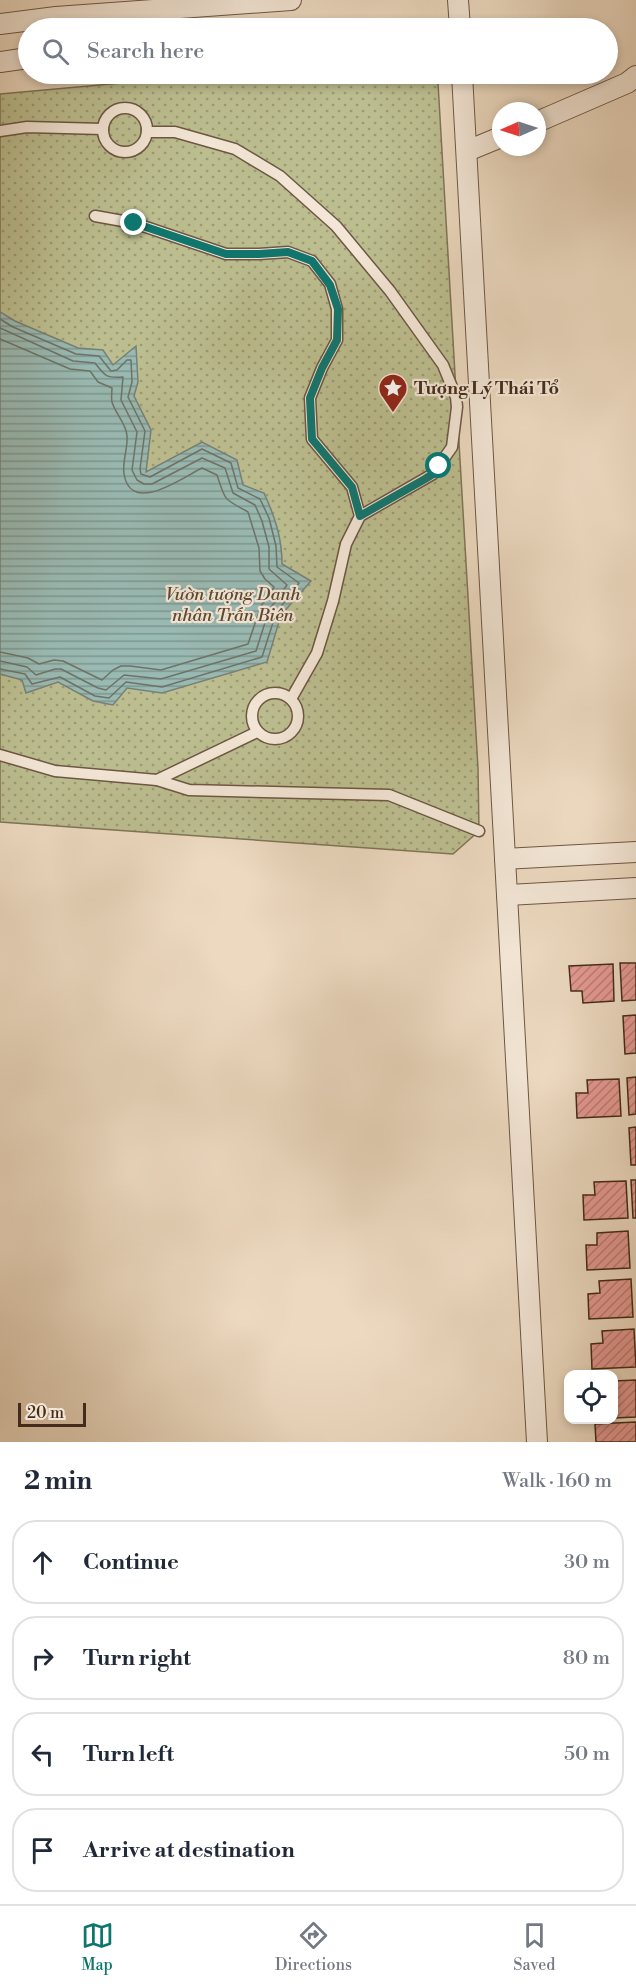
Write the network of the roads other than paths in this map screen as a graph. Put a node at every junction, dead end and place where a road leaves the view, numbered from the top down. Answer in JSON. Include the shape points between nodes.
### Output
{"nodes":[{"id":1,"x":282,"y":0,"type":"edge"},
{"id":2,"x":291,"y":0,"type":"edge"},
{"id":3,"x":458,"y":0,"type":"edge"},
{"id":4,"x":48,"y":18,"type":"edge"},
{"id":5,"x":459,"y":18,"type":"edge"},
{"id":6,"x":18,"y":22,"type":"edge"},
{"id":7,"x":0,"y":24,"type":"edge"},
{"id":8,"x":18,"y":59,"type":"edge"},
{"id":9,"x":0,"y":62,"type":"edge"},
{"id":10,"x":636,"y":76,"type":"edge"},
{"id":11,"x":463,"y":84,"type":"edge"},
{"id":12,"x":546,"y":118,"type":"edge"},
{"id":13,"x":103,"y":129,"type":"junction"},
{"id":14,"x":0,"y":131,"type":"edge"},
{"id":15,"x":147,"y":132,"type":"junction"},
{"id":16,"x":492,"y":141,"type":"edge"},
{"id":17,"x":467,"y":151,"type":"junction"},
{"id":18,"x":95,"y":216,"type":"dead end"},
{"id":19,"x":360,"y":516,"type":"junction"},
{"id":20,"x":291,"y":699,"type":"junction"},
{"id":21,"x":257,"y":732,"type":"junction"},
{"id":22,"x":0,"y":755,"type":"edge"},
{"id":23,"x":157,"y":780,"type":"junction"},
{"id":24,"x":479,"y":831,"type":"dead end"},
{"id":25,"x":636,"y":852,"type":"edge"},
{"id":26,"x":505,"y":859,"type":"junction"},
{"id":27,"x":636,"y":888,"type":"edge"},
{"id":28,"x":507,"y":896,"type":"junction"},
{"id":29,"x":537,"y":1442,"type":"edge"}],
"edges":[{"from":1,"to":2,"type":"street"},
{"from":1,"to":4,"type":"street"},
{"from":3,"to":5,"type":"street"},
{"from":6,"to":7,"type":"street"},
{"from":8,"to":9,"type":"street"},
{"from":10,"to":12,"type":"street"},
{"from":11,"to":17,"type":"street"},
{"from":13,"to":14,"type":"lane","via":[[27,127]]},
{"from":13,"to":15,"type":"lane","via":[[108,144],[121,152],[139,147]]},
{"from":13,"to":15,"type":"lane","via":[[109,115],[125,108],[141,115]]},
{"from":15,"to":19,"type":"lane","via":[[174,132],[235,149],[280,176],[336,226],[390,291],[443,365],[456,397],[452,447],[433,474]]},
{"from":16,"to":17,"type":"street"},
{"from":17,"to":26,"type":"street"},
{"from":18,"to":19,"type":"lane","via":[[134,223],[226,254],[288,252],[312,261],[330,285],[338,309],[337,340],[310,398],[312,439],[352,487]]},
{"from":19,"to":20,"type":"lane","via":[[346,544],[317,653]]},
{"from":20,"to":21,"type":"lane","via":[[273,693],[256,702],[252,718]]},
{"from":20,"to":21,"type":"lane","via":[[299,717],[291,734],[273,740]]},
{"from":21,"to":23,"type":"lane"},
{"from":22,"to":23,"type":"lane","via":[[56,771]]},
{"from":23,"to":24,"type":"lane","via":[[189,790],[389,795]]},
{"from":25,"to":26,"type":"street"},
{"from":26,"to":28,"type":"street"},
{"from":27,"to":28,"type":"street"},
{"from":28,"to":29,"type":"street"}]}
